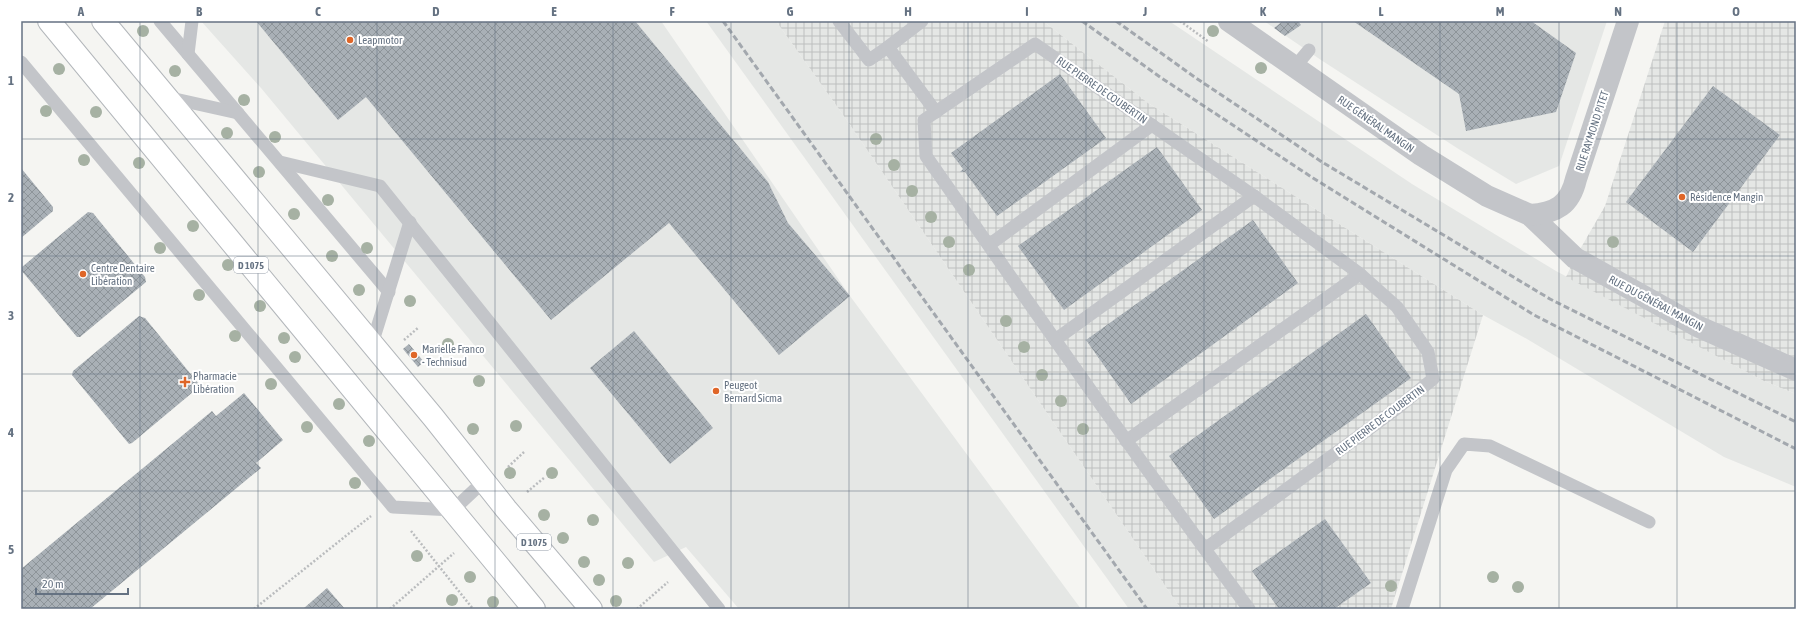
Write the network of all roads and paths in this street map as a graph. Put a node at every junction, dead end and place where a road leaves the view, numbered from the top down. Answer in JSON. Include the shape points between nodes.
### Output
{"nodes":[{"id":1,"x":49,"y":21,"type":"edge"},
{"id":2,"x":103,"y":21,"type":"edge"},
{"id":3,"x":160,"y":21,"type":"edge"},
{"id":4,"x":192,"y":21,"type":"edge"},
{"id":5,"x":839,"y":21,"type":"edge"},
{"id":6,"x":922,"y":21,"type":"edge"},
{"id":7,"x":1229,"y":21,"type":"edge"},
{"id":8,"x":1628,"y":21,"type":"edge"},
{"id":9,"x":888,"y":47,"type":"junction"},
{"id":10,"x":1309,"y":50,"type":"dead end"},
{"id":11,"x":188,"y":54,"type":"junction"},
{"id":12,"x":21,"y":62,"type":"edge"},
{"id":13,"x":1294,"y":68,"type":"junction"},
{"id":14,"x":165,"y":97,"type":"junction"},
{"id":15,"x":936,"y":112,"type":"junction"},
{"id":16,"x":238,"y":113,"type":"junction"},
{"id":17,"x":1152,"y":125,"type":"junction"},
{"id":18,"x":280,"y":162,"type":"junction"},
{"id":19,"x":1254,"y":196,"type":"junction"},
{"id":20,"x":1530,"y":215,"type":"junction"},
{"id":21,"x":410,"y":222,"type":"junction"},
{"id":22,"x":989,"y":245,"type":"junction"},
{"id":23,"x":1360,"y":274,"type":"junction"},
{"id":24,"x":389,"y":292,"type":"junction"},
{"id":25,"x":419,"y":327,"type":"dead end"},
{"id":26,"x":1055,"y":340,"type":"junction"},
{"id":27,"x":401,"y":342,"type":"dead end"},
{"id":28,"x":372,"y":344,"type":"junction"},
{"id":29,"x":1796,"y":370,"type":"edge"},
{"id":30,"x":1126,"y":441,"type":"junction"},
{"id":31,"x":524,"y":452,"type":"dead end"},
{"id":32,"x":507,"y":468,"type":"dead end"},
{"id":33,"x":484,"y":481,"type":"junction"},
{"id":34,"x":390,"y":504,"type":"junction"},
{"id":35,"x":454,"y":510,"type":"junction"},
{"id":36,"x":1649,"y":522,"type":"dead end"},
{"id":37,"x":1204,"y":549,"type":"junction"},
{"id":38,"x":686,"y":567,"type":"junction"},
{"id":39,"x":584,"y":606,"type":"edge"},
{"id":40,"x":254,"y":609,"type":"edge"},
{"id":41,"x":473,"y":609,"type":"edge"},
{"id":42,"x":534,"y":609,"type":"edge"},
{"id":43,"x":637,"y":609,"type":"edge"},
{"id":44,"x":719,"y":609,"type":"edge"},
{"id":45,"x":1249,"y":609,"type":"edge"},
{"id":46,"x":1402,"y":609,"type":"edge"}],
"edges":[{"from":1,"to":35,"type":"main road","number":"D 1075"},
{"from":2,"to":14,"type":"main road","number":"D 1075"},
{"from":3,"to":11,"type":"lane"},
{"from":4,"to":11,"type":"lane"},
{"from":5,"to":9,"type":"lane","via":[[869,60]]},
{"from":6,"to":9,"type":"lane"},
{"from":7,"to":13,"type":"street","name":"RUE GÉNÉRAL MANGIN"},
{"from":8,"to":20,"type":"street","name":"RUE RAYMOND PITET","via":[[1572,193],[1562,205],[1547,214]]},
{"from":9,"to":15,"type":"lane"},
{"from":10,"to":13,"type":"lane"},
{"from":11,"to":16,"type":"lane"},
{"from":12,"to":34,"type":"lane"},
{"from":13,"to":20,"type":"street","name":"RUE GÉNÉRAL MANGIN","via":[[1421,155],[1487,196]]},
{"from":14,"to":16,"type":"lane"},
{"from":14,"to":28,"type":"main road","number":"D 1075"},
{"from":15,"to":17,"type":"lane","name":"RUE PIERRE DE COUBERTIN","via":[[1035,44]]},
{"from":15,"to":22,"type":"lane","name":"RUE PIERRE DE COUBERTIN","via":[[924,120],[926,156]]},
{"from":16,"to":18,"type":"lane"},
{"from":17,"to":19,"type":"lane","name":"RUE PIERRE DE COUBERTIN"},
{"from":17,"to":22,"type":"lane"},
{"from":18,"to":21,"type":"lane","via":[[380,186]]},
{"from":18,"to":24,"type":"lane"},
{"from":19,"to":23,"type":"lane","name":"RUE PIERRE DE COUBERTIN"},
{"from":19,"to":26,"type":"lane"},
{"from":20,"to":29,"type":"street","name":"RUE DU GÉNÉRAL MANGIN","via":[[1575,258],[1697,326]]},
{"from":21,"to":24,"type":"lane"},
{"from":21,"to":38,"type":"lane"},
{"from":22,"to":26,"type":"lane","name":"RUE PIERRE DE COUBERTIN"},
{"from":23,"to":30,"type":"lane"},
{"from":23,"to":37,"type":"lane","name":"RUE PIERRE DE COUBERTIN","via":[[1397,308],[1428,352],[1433,379],[1396,410]]},
{"from":24,"to":28,"type":"lane"},
{"from":25,"to":27,"type":"path"},
{"from":26,"to":30,"type":"lane","name":"RUE PIERRE DE COUBERTIN"},
{"from":28,"to":33,"type":"main road","number":"D 1075"},
{"from":30,"to":37,"type":"lane","name":"RUE PIERRE DE COUBERTIN"},
{"from":31,"to":32,"type":"path"},
{"from":33,"to":35,"type":"lane"},
{"from":33,"to":39,"type":"main road","number":"D 1075"},
{"from":34,"to":35,"type":"lane"},
{"from":34,"to":40,"type":"path"},
{"from":34,"to":41,"type":"path"},
{"from":35,"to":42,"type":"main road","number":"D 1075"},
{"from":36,"to":46,"type":"lane","via":[[1490,446],[1464,444],[1446,470]]},
{"from":37,"to":45,"type":"lane","name":"RUE PIERRE DE COUBERTIN"},
{"from":38,"to":43,"type":"path"},
{"from":38,"to":44,"type":"lane"}]}
